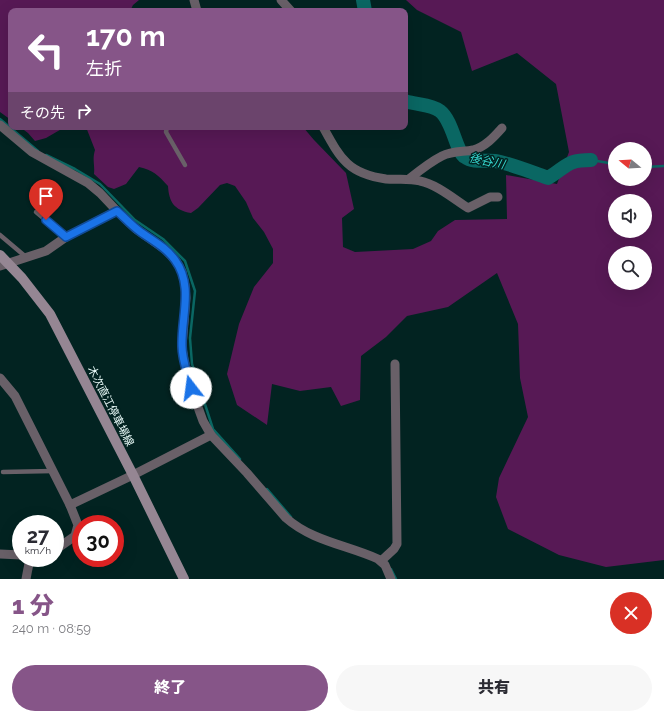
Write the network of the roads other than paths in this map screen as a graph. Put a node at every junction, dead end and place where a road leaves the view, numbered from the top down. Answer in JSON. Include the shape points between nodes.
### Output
{"nodes":[{"id":1,"x":281,"y":0,"type":"edge"},
{"id":2,"x":288,"y":8,"type":"edge"},
{"id":3,"x":0,"y":125,"type":"edge"},
{"id":4,"x":502,"y":128,"type":"dead end"},
{"id":5,"x":166,"y":130,"type":"edge"},
{"id":6,"x":325,"y":130,"type":"edge"},
{"id":7,"x":185,"y":165,"type":"dead end"},
{"id":8,"x":409,"y":179,"type":"junction"},
{"id":9,"x":498,"y":197,"type":"dead end"},
{"id":10,"x":117,"y":211,"type":"junction"},
{"id":11,"x":36,"y":212,"type":"dead end"},
{"id":12,"x":0,"y":235,"type":"edge"},
{"id":13,"x":66,"y":237,"type":"junction"},
{"id":14,"x":0,"y":255,"type":"edge"},
{"id":15,"x":26,"y":258,"type":"junction"},
{"id":16,"x":5,"y":265,"type":"edge"},
{"id":17,"x":395,"y":364,"type":"dead end"},
{"id":18,"x":0,"y":378,"type":"edge"},
{"id":19,"x":211,"y":435,"type":"junction"},
{"id":20,"x":53,"y":471,"type":"junction"},
{"id":21,"x":3,"y":472,"type":"dead end"},
{"id":22,"x":133,"y":475,"type":"junction"},
{"id":23,"x":70,"y":505,"type":"junction"},
{"id":24,"x":64,"y":544,"type":"edge"},
{"id":25,"x":0,"y":554,"type":"edge"},
{"id":26,"x":12,"y":555,"type":"edge"},
{"id":27,"x":381,"y":561,"type":"junction"},
{"id":28,"x":28,"y":567,"type":"edge"},
{"id":29,"x":26,"y":579,"type":"edge"},
{"id":30,"x":184,"y":579,"type":"edge"},
{"id":31,"x":391,"y":579,"type":"edge"}],
"edges":[{"from":1,"to":2,"type":"street"},
{"from":3,"to":10,"type":"street","via":[[32,152],[88,183]]},
{"from":4,"to":8,"type":"street","via":[[481,147],[442,156]]},
{"from":5,"to":7,"type":"lane"},
{"from":6,"to":8,"type":"street","via":[[335,149],[352,168],[387,179]]},
{"from":8,"to":9,"type":"street","via":[[431,185],[468,208],[490,197]]},
{"from":10,"to":13,"type":"street"},
{"from":10,"to":19,"type":"street","via":[[136,229],[166,250],[182,272],[186,286],[182,347],[184,360],[191,388]]},
{"from":11,"to":13,"type":"lane"},
{"from":12,"to":15,"type":"lane"},
{"from":13,"to":15,"type":"street","via":[[46,251]]},
{"from":14,"to":16,"type":"main road","name":"木次直江停車場線"},
{"from":15,"to":16,"type":"street"},
{"from":16,"to":22,"type":"main road","name":"木次直江停車場線","via":[[50,314]]},
{"from":17,"to":27,"type":"street","via":[[397,544]]},
{"from":18,"to":20,"type":"street","via":[[15,396]]},
{"from":19,"to":22,"type":"street"},
{"from":19,"to":27,"type":"street","via":[[298,528],[310,535]]},
{"from":20,"to":21,"type":"lane"},
{"from":20,"to":23,"type":"street"},
{"from":22,"to":23,"type":"street"},
{"from":22,"to":30,"type":"main road","name":"木次直江停車場線"},
{"from":23,"to":24,"type":"street","via":[[78,525],[75,536]]},
{"from":25,"to":26,"type":"street"},
{"from":27,"to":31,"type":"street"},
{"from":28,"to":29,"type":"street"}]}
